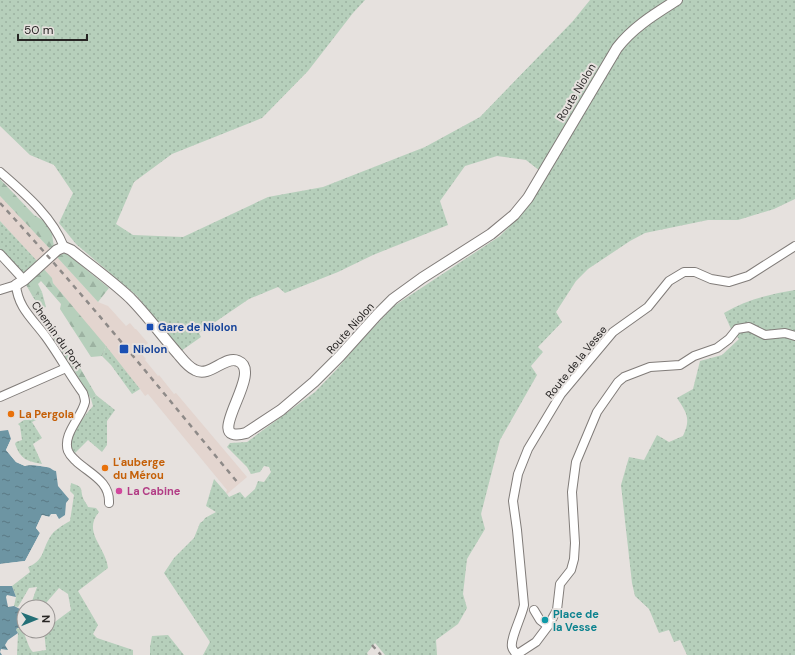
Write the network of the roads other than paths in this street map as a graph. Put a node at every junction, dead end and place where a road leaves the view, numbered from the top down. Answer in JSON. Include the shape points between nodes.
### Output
{"nodes":[{"id":1,"x":677,"y":0,"type":"edge"},
{"id":2,"x":0,"y":172,"type":"edge"},
{"id":3,"x":795,"y":246,"type":"edge"},
{"id":4,"x":64,"y":247,"type":"junction"},
{"id":5,"x":0,"y":254,"type":"edge"},
{"id":6,"x":20,"y":282,"type":"junction"},
{"id":7,"x":0,"y":290,"type":"edge"},
{"id":8,"x":795,"y":336,"type":"edge"},
{"id":9,"x":66,"y":368,"type":"junction"},
{"id":10,"x":0,"y":397,"type":"edge"},
{"id":11,"x":109,"y":503,"type":"dead end"},
{"id":12,"x":534,"y":610,"type":"dead end"},
{"id":13,"x":548,"y":626,"type":"junction"},
{"id":14,"x":516,"y":655,"type":"edge"}],
"edges":[{"from":1,"to":4,"type":"street","name":"Route Niolon","via":[[637,27],[623,40],[528,198],[514,215],[491,234],[394,299],[314,382],[282,410],[246,433],[234,434],[228,429],[231,414],[244,384],[243,364],[231,361],[205,372],[194,370],[130,298],[72,250]]},
{"from":2,"to":4,"type":"street","via":[[47,219]]},
{"from":3,"to":14,"type":"street","name":"Route de la Vesse","via":[[748,276],[729,282],[711,279],[695,272],[684,272],[669,282],[648,307],[613,332],[561,394],[528,449],[518,474],[514,494],[524,605],[511,642]]},
{"from":4,"to":6,"type":"street","via":[[57,250]]},
{"from":5,"to":6,"type":"street"},
{"from":6,"to":7,"type":"street"},
{"from":6,"to":9,"type":"street","name":"Chemin du Port","via":[[17,295],[24,309]]},
{"from":8,"to":13,"type":"street","via":[[785,333],[765,335],[749,327],[737,329],[717,348],[694,356],[680,365],[650,366],[618,382],[597,412],[576,462],[572,492],[574,559],[571,570],[560,584],[557,610]]},
{"from":9,"to":10,"type":"street"},
{"from":9,"to":11,"type":"street","name":"Chemin du Port","via":[[83,393],[85,401],[67,447],[70,455],[103,483]]},
{"from":12,"to":13,"type":"street","via":[[540,620]]},
{"from":13,"to":14,"type":"street","via":[[536,642]]}]}
